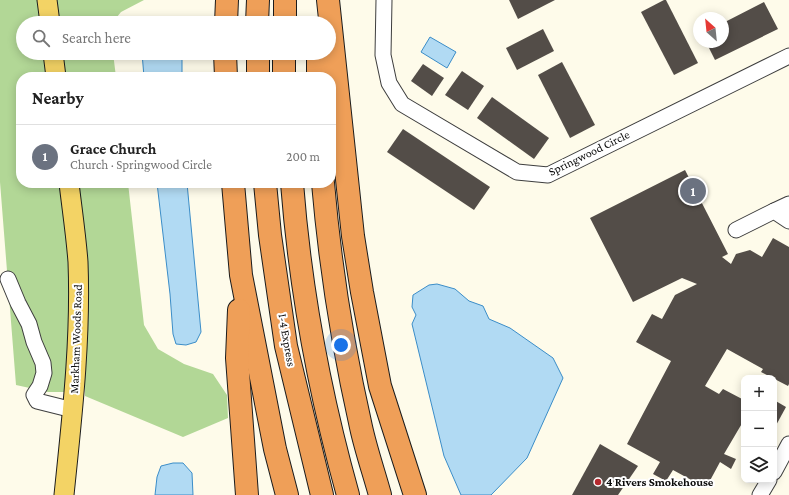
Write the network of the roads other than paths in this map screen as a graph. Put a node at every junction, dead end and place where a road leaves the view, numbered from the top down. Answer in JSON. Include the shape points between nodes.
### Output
{"nodes":[{"id":1,"x":47,"y":0,"type":"edge"},
{"id":2,"x":227,"y":0,"type":"edge"},
{"id":3,"x":258,"y":0,"type":"edge"},
{"id":4,"x":285,"y":0,"type":"edge"},
{"id":5,"x":318,"y":0,"type":"edge"},
{"id":6,"x":328,"y":0,"type":"edge"},
{"id":7,"x":384,"y":0,"type":"edge"},
{"id":8,"x":49,"y":16,"type":"edge"},
{"id":9,"x":226,"y":16,"type":"edge"},
{"id":10,"x":258,"y":16,"type":"edge"},
{"id":11,"x":284,"y":16,"type":"edge"},
{"id":12,"x":317,"y":16,"type":"edge"},
{"id":13,"x":330,"y":16,"type":"edge"},
{"id":14,"x":789,"y":56,"type":"edge"},
{"id":15,"x":54,"y":60,"type":"edge"},
{"id":16,"x":225,"y":60,"type":"edge"},
{"id":17,"x":258,"y":60,"type":"edge"},
{"id":18,"x":284,"y":60,"type":"edge"},
{"id":19,"x":318,"y":60,"type":"edge"},
{"id":20,"x":334,"y":60,"type":"edge"},
{"id":21,"x":55,"y":72,"type":"edge"},
{"id":22,"x":226,"y":72,"type":"edge"},
{"id":23,"x":258,"y":72,"type":"edge"},
{"id":24,"x":284,"y":72,"type":"edge"},
{"id":25,"x":318,"y":72,"type":"edge"},
{"id":26,"x":336,"y":72,"type":"edge"},
{"id":27,"x":336,"y":76,"type":"edge"},
{"id":28,"x":70,"y":188,"type":"edge"},
{"id":29,"x":233,"y":188,"type":"edge"},
{"id":30,"x":265,"y":188,"type":"edge"},
{"id":31,"x":292,"y":188,"type":"edge"},
{"id":32,"x":324,"y":188,"type":"edge"},
{"id":33,"x":789,"y":204,"type":"edge"},
{"id":34,"x":774,"y":211,"type":"junction"},
{"id":35,"x":789,"y":221,"type":"edge"},
{"id":36,"x":736,"y":230,"type":"dead end"},
{"id":37,"x":241,"y":275,"type":"junction"},
{"id":38,"x":8,"y":279,"type":"dead end"},
{"id":39,"x":73,"y":410,"type":"junction"},
{"id":40,"x":789,"y":444,"type":"edge"},
{"id":41,"x":777,"y":466,"type":"edge"},
{"id":42,"x":767,"y":483,"type":"edge"},
{"id":43,"x":64,"y":495,"type":"edge"},
{"id":44,"x":247,"y":495,"type":"edge"},
{"id":45,"x":287,"y":495,"type":"edge"},
{"id":46,"x":322,"y":495,"type":"edge"},
{"id":47,"x":348,"y":495,"type":"edge"},
{"id":48,"x":380,"y":495,"type":"edge"},
{"id":49,"x":415,"y":495,"type":"edge"},
{"id":50,"x":760,"y":495,"type":"edge"}],
"edges":[{"from":1,"to":8,"type":"main road"},
{"from":2,"to":9,"type":"highway"},
{"from":3,"to":10,"type":"highway"},
{"from":4,"to":11,"type":"highway"},
{"from":5,"to":12,"type":"highway"},
{"from":6,"to":13,"type":"highway"},
{"from":7,"to":14,"type":"street","name":"Springwood Circle","via":[[383,55],[389,83],[402,104],[517,172],[548,175]]},
{"from":15,"to":21,"type":"main road"},
{"from":16,"to":22,"type":"highway"},
{"from":17,"to":23,"type":"highway"},
{"from":18,"to":24,"type":"highway"},
{"from":19,"to":25,"type":"highway"},
{"from":20,"to":26,"type":"highway"},
{"from":27,"to":49,"type":"highway","via":[[353,236],[380,386]]},
{"from":28,"to":39,"type":"main road","name":"Markham Woods Road","via":[[78,261],[78,334]]},
{"from":29,"to":37,"type":"highway"},
{"from":30,"to":46,"type":"highway","name":"I-4 Express","via":[[286,346]]},
{"from":31,"to":47,"type":"highway","via":[[311,325],[333,441]]},
{"from":32,"to":48,"type":"highway","via":[[348,366]]},
{"from":33,"to":34,"type":"street"},
{"from":34,"to":35,"type":"street"},
{"from":34,"to":36,"type":"street"},
{"from":37,"to":44,"type":"highway","via":[[237,358]]},
{"from":37,"to":45,"type":"highway","via":[[274,449]]},
{"from":38,"to":39,"type":"street","via":[[29,324],[43,363],[44,374],[34,395],[37,401]]},
{"from":39,"to":43,"type":"main road","name":"Markham Woods Road"},
{"from":40,"to":41,"type":"street"},
{"from":42,"to":50,"type":"street"}]}
